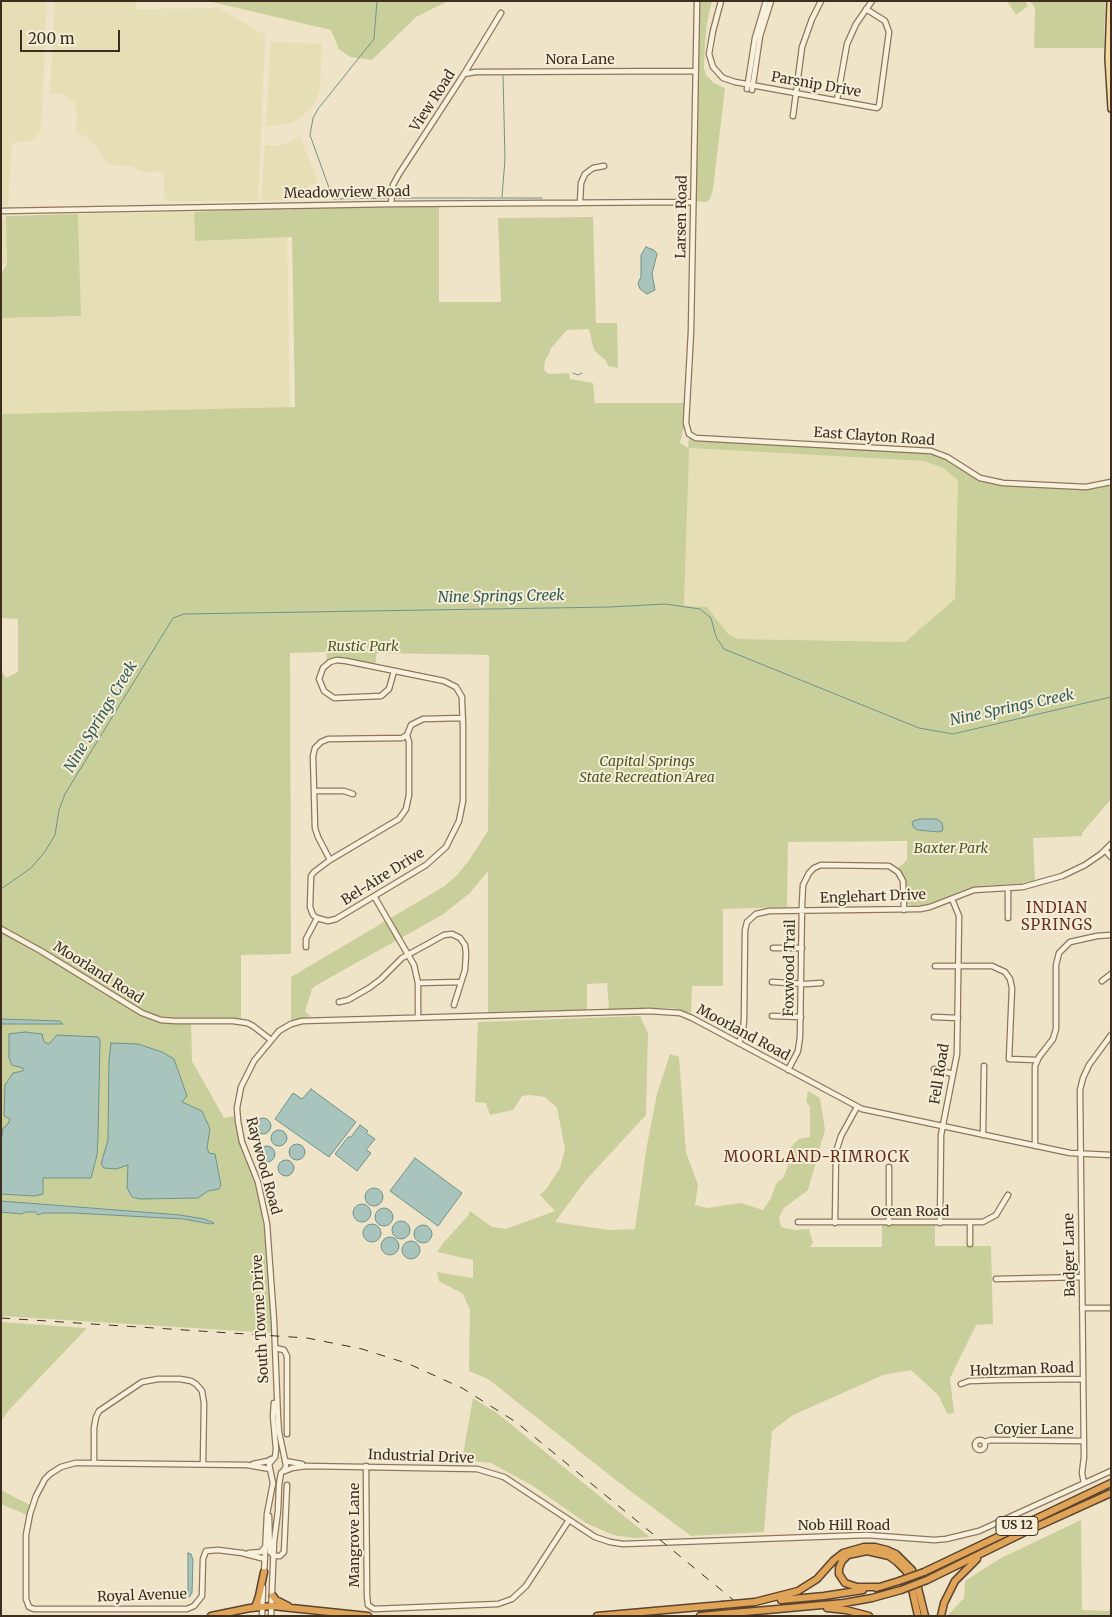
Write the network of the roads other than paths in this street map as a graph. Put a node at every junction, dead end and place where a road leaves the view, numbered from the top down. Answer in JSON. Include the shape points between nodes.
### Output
{"nodes":[{"id":1,"x":696,"y":1,"type":"edge"},
{"id":2,"x":721,"y":1,"type":"edge"},
{"id":3,"x":766,"y":1,"type":"edge"},
{"id":4,"x":771,"y":1,"type":"edge"},
{"id":5,"x":821,"y":1,"type":"edge"},
{"id":6,"x":872,"y":1,"type":"edge"},
{"id":7,"x":1110,"y":1,"type":"edge"},
{"id":8,"x":866,"y":9,"type":"junction"},
{"id":9,"x":501,"y":13,"type":"dead end"},
{"id":10,"x":696,"y":71,"type":"junction"},
{"id":11,"x":464,"y":74,"type":"junction"},
{"id":12,"x":750,"y":87,"type":"junction"},
{"id":13,"x":796,"y":93,"type":"junction"},
{"id":14,"x":1110,"y":95,"type":"edge"},
{"id":15,"x":837,"y":100,"type":"junction"},
{"id":16,"x":1111,"y":109,"type":"edge"},
{"id":17,"x":793,"y":116,"type":"dead end"},
{"id":18,"x":604,"y":166,"type":"dead end"},
{"id":19,"x":693,"y":202,"type":"junction"},
{"id":20,"x":580,"y":203,"type":"junction"},
{"id":21,"x":391,"y":204,"type":"junction"},
{"id":22,"x":1,"y":211,"type":"edge"},
{"id":23,"x":688,"y":433,"type":"joint"},
{"id":24,"x":1111,"y":482,"type":"edge"},
{"id":25,"x":394,"y":671,"type":"junction"},
{"id":26,"x":463,"y":718,"type":"junction"},
{"id":27,"x":407,"y":736,"type":"junction"},
{"id":28,"x":314,"y":791,"type":"junction"},
{"id":29,"x":352,"y":794,"type":"dead end"},
{"id":30,"x":1111,"y":844,"type":"edge"},
{"id":31,"x":1105,"y":850,"type":"junction"},
{"id":32,"x":1111,"y":857,"type":"edge"},
{"id":33,"x":330,"y":860,"type":"junction"},
{"id":34,"x":1008,"y":888,"type":"junction"},
{"id":35,"x":374,"y":896,"type":"junction"},
{"id":36,"x":952,"y":899,"type":"junction"},
{"id":37,"x":802,"y":910,"type":"junction"},
{"id":38,"x":904,"y":910,"type":"junction"},
{"id":39,"x":317,"y":918,"type":"junction"},
{"id":40,"x":1008,"y":918,"type":"dead end"},
{"id":41,"x":1,"y":930,"type":"edge"},
{"id":42,"x":1111,"y":935,"type":"edge"},
{"id":43,"x":306,"y":947,"type":"dead end"},
{"id":44,"x":773,"y":948,"type":"dead end"},
{"id":45,"x":802,"y":948,"type":"junction"},
{"id":46,"x":408,"y":954,"type":"junction"},
{"id":47,"x":935,"y":966,"type":"dead end"},
{"id":48,"x":958,"y":966,"type":"junction"},
{"id":49,"x":1111,"y":974,"type":"edge"},
{"id":50,"x":1102,"y":981,"type":"dead end"},
{"id":51,"x":460,"y":982,"type":"junction"},
{"id":52,"x":772,"y":982,"type":"dead end"},
{"id":53,"x":821,"y":982,"type":"dead end"},
{"id":54,"x":418,"y":983,"type":"junction"},
{"id":55,"x":801,"y":983,"type":"junction"},
{"id":56,"x":339,"y":1002,"type":"dead end"},
{"id":57,"x":454,"y":1005,"type":"dead end"},
{"id":58,"x":772,"y":1016,"type":"dead end"},
{"id":59,"x":418,"y":1017,"type":"junction"},
{"id":60,"x":800,"y":1017,"type":"junction"},
{"id":61,"x":934,"y":1017,"type":"dead end"},
{"id":62,"x":958,"y":1018,"type":"junction"},
{"id":63,"x":291,"y":1024,"type":"joint"},
{"id":64,"x":1111,"y":1035,"type":"edge"},
{"id":65,"x":271,"y":1040,"type":"junction"},
{"id":66,"x":739,"y":1043,"type":"junction"},
{"id":67,"x":1037,"y":1060,"type":"junction"},
{"id":68,"x":984,"y":1066,"type":"dead end"},
{"id":69,"x":934,"y":1069,"type":"dead end"},
{"id":70,"x":788,"y":1070,"type":"junction"},
{"id":71,"x":953,"y":1074,"type":"junction"},
{"id":72,"x":857,"y":1107,"type":"junction"},
{"id":73,"x":942,"y":1126,"type":"junction"},
{"id":74,"x":983,"y":1135,"type":"junction"},
{"id":75,"x":1035,"y":1146,"type":"junction"},
{"id":76,"x":1080,"y":1154,"type":"junction"},
{"id":77,"x":1111,"y":1155,"type":"edge"},
{"id":78,"x":889,"y":1167,"type":"dead end"},
{"id":79,"x":1008,"y":1195,"type":"dead end"},
{"id":80,"x":798,"y":1222,"type":"dead end"},
{"id":81,"x":835,"y":1223,"type":"junction"},
{"id":82,"x":889,"y":1223,"type":"junction"},
{"id":83,"x":940,"y":1223,"type":"junction"},
{"id":84,"x":970,"y":1223,"type":"junction"},
{"id":85,"x":268,"y":1244,"type":"joint"},
{"id":86,"x":970,"y":1244,"type":"dead end"},
{"id":87,"x":1082,"y":1277,"type":"junction"},
{"id":88,"x":996,"y":1279,"type":"dead end"},
{"id":89,"x":1082,"y":1308,"type":"junction"},
{"id":90,"x":1111,"y":1308,"type":"edge"},
{"id":91,"x":275,"y":1348,"type":"junction"},
{"id":92,"x":1083,"y":1379,"type":"junction"},
{"id":93,"x":961,"y":1384,"type":"dead end"},
{"id":94,"x":276,"y":1392,"type":"junction"},
{"id":95,"x":287,"y":1434,"type":"dead end"},
{"id":96,"x":1084,"y":1441,"type":"junction"},
{"id":97,"x":984,"y":1442,"type":"dead end"},
{"id":98,"x":274,"y":1458,"type":"junction"},
{"id":99,"x":285,"y":1460,"type":"junction"},
{"id":100,"x":94,"y":1463,"type":"junction"},
{"id":101,"x":203,"y":1464,"type":"junction"},
{"id":102,"x":247,"y":1465,"type":"junction"},
{"id":103,"x":318,"y":1466,"type":"junction"},
{"id":104,"x":366,"y":1466,"type":"junction"},
{"id":105,"x":271,"y":1469,"type":"junction"},
{"id":106,"x":1111,"y":1471,"type":"edge"},
{"id":107,"x":282,"y":1472,"type":"junction"},
{"id":108,"x":1111,"y":1482,"type":"edge"},
{"id":109,"x":1084,"y":1483,"type":"junction"},
{"id":110,"x":287,"y":1485,"type":"dead end"},
{"id":111,"x":1111,"y":1495,"type":"edge"},
{"id":112,"x":268,"y":1509,"type":"junction"},
{"id":113,"x":569,"y":1520,"type":"junction"},
{"id":114,"x":266,"y":1546,"type":"junction"},
{"id":115,"x":986,"y":1551,"type":"junction"},
{"id":116,"x":242,"y":1553,"type":"junction"},
{"id":117,"x":274,"y":1556,"type":"junction"},
{"id":118,"x":265,"y":1559,"type":"junction"},
{"id":119,"x":264,"y":1572,"type":"junction"},
{"id":120,"x":879,"y":1587,"type":"junction"},
{"id":121,"x":273,"y":1596,"type":"junction"},
{"id":122,"x":755,"y":1602,"type":"junction"},
{"id":123,"x":272,"y":1606,"type":"junction"},
{"id":124,"x":819,"y":1606,"type":"junction"},
{"id":125,"x":262,"y":1607,"type":"junction"},
{"id":126,"x":252,"y":1608,"type":"junction"},
{"id":127,"x":296,"y":1609,"type":"junction"},
{"id":128,"x":212,"y":1616,"type":"edge"},
{"id":129,"x":262,"y":1616,"type":"edge"},
{"id":130,"x":271,"y":1616,"type":"edge"},
{"id":131,"x":368,"y":1616,"type":"edge"},
{"id":132,"x":597,"y":1616,"type":"edge"},
{"id":133,"x":700,"y":1616,"type":"edge"},
{"id":134,"x":869,"y":1616,"type":"edge"},
{"id":135,"x":918,"y":1616,"type":"edge"},
{"id":136,"x":924,"y":1616,"type":"edge"},
{"id":137,"x":941,"y":1616,"type":"edge"}],
"edges":[{"from":1,"to":10,"type":"street","name":"Larsen Road"},
{"from":2,"to":12,"type":"street","name":"Parsnip Drive","via":[[711,40],[711,63],[723,78]]},
{"from":3,"to":12,"type":"street","via":[[755,38]]},
{"from":4,"to":12,"type":"street"},
{"from":5,"to":13,"type":"street","via":[[802,47]]},
{"from":6,"to":8,"type":"street"},
{"from":7,"to":14,"type":"main road"},
{"from":8,"to":15,"type":"street","via":[[847,44]]},
{"from":8,"to":15,"type":"street","name":"Parsnip Drive","via":[[884,21],[889,32],[879,107]]},
{"from":9,"to":11,"type":"street","name":"View Road"},
{"from":10,"to":11,"type":"street","name":"Nora Lane"},
{"from":10,"to":19,"type":"street","name":"Larsen Road"},
{"from":11,"to":21,"type":"street","name":"View Road","via":[[399,174],[393,185]]},
{"from":12,"to":13,"type":"street","name":"Parsnip Drive"},
{"from":13,"to":15,"type":"street","name":"Parsnip Drive"},
{"from":13,"to":17,"type":"street"},
{"from":14,"to":16,"type":"main road"},
{"from":18,"to":20,"type":"street","via":[[585,174]]},
{"from":19,"to":20,"type":"street","name":"Meadowview Road"},
{"from":19,"to":23,"type":"street","name":"Larsen Road"},
{"from":20,"to":21,"type":"street","name":"Meadowview Road"},
{"from":21,"to":22,"type":"street","name":"Meadowview Road"},
{"from":23,"to":24,"type":"street","name":"East Clayton Road","via":[[696,438],[931,451],[980,478],[1003,484],[1086,488]]},
{"from":25,"to":25,"type":"street","name":"Bel-Aire Drive","via":[[334,660],[323,668],[319,679],[324,691],[334,698],[381,696],[388,689]]},
{"from":25,"to":26,"type":"street","name":"Bel-Aire Drive","via":[[444,680],[456,688],[462,697]]},
{"from":26,"to":27,"type":"street","via":[[423,719],[414,723]]},
{"from":26,"to":35,"type":"street","name":"Bel-Aire Drive","via":[[463,804],[454,834],[433,860]]},
{"from":27,"to":28,"type":"street","via":[[328,739],[321,742],[313,756]]},
{"from":27,"to":33,"type":"street","via":[[409,795],[403,816]]},
{"from":28,"to":29,"type":"street"},
{"from":28,"to":33,"type":"street","via":[[316,832]]},
{"from":30,"to":31,"type":"street","name":"Englehart Drive"},
{"from":31,"to":32,"type":"street"},
{"from":31,"to":34,"type":"street","name":"Englehart Drive","via":[[1086,865],[1062,876]]},
{"from":33,"to":39,"type":"street","via":[[311,876],[310,907]]},
{"from":34,"to":36,"type":"street","name":"Englehart Drive","via":[[974,890]]},
{"from":34,"to":40,"type":"street"},
{"from":35,"to":39,"type":"street","name":"Bel-Aire Drive","via":[[336,919],[328,922]]},
{"from":35,"to":46,"type":"street"},
{"from":36,"to":38,"type":"street","name":"Englehart Drive","via":[[930,907]]},
{"from":36,"to":48,"type":"street","name":"Fell Road","via":[[958,916]]},
{"from":37,"to":38,"type":"street","name":"Englehart Drive"},
{"from":37,"to":38,"type":"street","name":"Foxwood Trail","via":[[805,880],[814,868],[835,865],[889,866],[903,881]]},
{"from":37,"to":45,"type":"street","name":"Foxwood Trail"},
{"from":37,"to":66,"type":"street","name":"Englehart Drive","via":[[762,912],[747,922],[744,930],[744,1025]]},
{"from":39,"to":43,"type":"street","via":[[306,939]]},
{"from":41,"to":65,"type":"street","name":"Moorland Road","via":[[142,1013],[161,1020],[246,1023]]},
{"from":42,"to":67,"type":"street","via":[[1076,940],[1059,953],[1056,965],[1056,1030]]},
{"from":44,"to":45,"type":"street"},
{"from":45,"to":55,"type":"street","name":"Foxwood Trail"},
{"from":46,"to":51,"type":"street","via":[[444,935],[456,935],[465,946],[466,954]]},
{"from":46,"to":54,"type":"street"},
{"from":46,"to":56,"type":"street","via":[[369,988]]},
{"from":47,"to":48,"type":"street"},
{"from":48,"to":62,"type":"street","name":"Fell Road"},
{"from":48,"to":67,"type":"street","via":[[992,966],[1005,972],[1012,988],[1009,1059]]},
{"from":49,"to":50,"type":"street"},
{"from":51,"to":54,"type":"street"},
{"from":51,"to":57,"type":"street"},
{"from":52,"to":55,"type":"street"},
{"from":53,"to":55,"type":"street"},
{"from":54,"to":59,"type":"street"},
{"from":55,"to":60,"type":"street","name":"Foxwood Trail"},
{"from":58,"to":60,"type":"street"},
{"from":59,"to":63,"type":"street","name":"Moorland Road"},
{"from":59,"to":66,"type":"street","name":"Moorland Road","via":[[670,1012],[686,1015]]},
{"from":60,"to":70,"type":"street","name":"Foxwood Trail","via":[[799,1047]]},
{"from":61,"to":62,"type":"street"},
{"from":62,"to":71,"type":"street","name":"Fell Road"},
{"from":63,"to":65,"type":"street","name":"Raywood Road"},
{"from":64,"to":76,"type":"street","name":"Badger Lane","via":[[1089,1065],[1081,1085]]},
{"from":65,"to":85,"type":"street","name":"Raywood Road","via":[[248,1070],[237,1108],[242,1142],[262,1197]]},
{"from":66,"to":70,"type":"street","name":"Moorland Road"},
{"from":67,"to":75,"type":"street","via":[[1034,1074]]},
{"from":68,"to":74,"type":"street"},
{"from":69,"to":71,"type":"street"},
{"from":70,"to":72,"type":"street","name":"Moorland Road"},
{"from":71,"to":73,"type":"street","name":"Fell Road"},
{"from":72,"to":73,"type":"street","name":"Moorland Road"},
{"from":72,"to":81,"type":"street","via":[[836,1152]]},
{"from":73,"to":74,"type":"street","name":"Moorland Road"},
{"from":73,"to":83,"type":"street","name":"Fell Road"},
{"from":74,"to":75,"type":"street","name":"Moorland Road"},
{"from":75,"to":76,"type":"street","name":"Moorland Road"},
{"from":76,"to":77,"type":"street","name":"Moorland Road"},
{"from":76,"to":87,"type":"street","name":"Badger Lane"},
{"from":78,"to":82,"type":"street"},
{"from":79,"to":84,"type":"street","name":"Ocean Road","via":[[991,1219]]},
{"from":80,"to":81,"type":"street","name":"Ocean Road"},
{"from":81,"to":82,"type":"street","name":"Ocean Road"},
{"from":82,"to":83,"type":"street","name":"Ocean Road"},
{"from":83,"to":84,"type":"street","name":"Ocean Road"},
{"from":84,"to":86,"type":"street"},
{"from":85,"to":91,"type":"street","name":"South Towne Drive"},
{"from":87,"to":88,"type":"street"},
{"from":87,"to":89,"type":"street","name":"Badger Lane"},
{"from":89,"to":90,"type":"street"},
{"from":89,"to":92,"type":"street","name":"Badger Lane"},
{"from":91,"to":94,"type":"street","name":"South Towne Drive"},
{"from":91,"to":95,"type":"street","via":[[284,1350],[287,1356]]},
{"from":92,"to":93,"type":"street","name":"Holtzman Road","via":[[984,1380]]},
{"from":92,"to":96,"type":"street","name":"Badger Lane"},
{"from":94,"to":98,"type":"street","name":"South Towne Drive"},
{"from":94,"to":99,"type":"street","name":"South Towne Drive"},
{"from":96,"to":97,"type":"street","name":"Coyier Lane"},
{"from":96,"to":109,"type":"street","name":"Badger Lane"},
{"from":98,"to":99,"type":"street","via":[[280,1456]]},
{"from":98,"to":102,"type":"street"},
{"from":98,"to":105,"type":"street","via":[[270,1462]]},
{"from":99,"to":103,"type":"street","name":"Industrial Drive"},
{"from":99,"to":107,"type":"street"},
{"from":100,"to":101,"type":"street"},
{"from":100,"to":101,"type":"street","via":[[94,1428],[99,1411],[142,1382],[180,1379],[191,1381],[202,1391]]},
{"from":100,"to":116,"type":"street","name":"Royal Avenue","via":[[61,1467],[50,1474],[40,1488],[26,1535],[27,1604],[34,1609],[191,1608],[202,1596],[205,1552],[211,1549]]},
{"from":101,"to":102,"type":"street"},
{"from":102,"to":105,"type":"street"},
{"from":103,"to":104,"type":"street","name":"Industrial Drive"},
{"from":103,"to":107,"type":"street","name":"Industrial Drive","via":[[298,1466]]},
{"from":104,"to":113,"type":"street","name":"Industrial Drive","via":[[488,1471],[504,1477]]},
{"from":104,"to":113,"type":"street","name":"Mangrove Lane","via":[[368,1602],[379,1610],[505,1602],[520,1594]]},
{"from":105,"to":107,"type":"street","via":[[276,1473]]},
{"from":105,"to":112,"type":"street","via":[[273,1483]]},
{"from":106,"to":109,"type":"street","name":"Nob Hill Road"},
{"from":107,"to":117,"type":"street"},
{"from":108,"to":120,"type":"highway","number":"US 12","bridge":true,"via":[[924,1572]]},
{"from":109,"to":113,"type":"street","name":"Nob Hill Road","via":[[979,1532],[946,1540],[867,1535],[623,1544],[595,1537]]},
{"from":110,"to":117,"type":"street","via":[[284,1552]]},
{"from":111,"to":115,"type":"highway","number":"US 12"},
{"from":112,"to":114,"type":"street"},
{"from":112,"to":117,"type":"street","via":[[270,1550]]},
{"from":114,"to":116,"type":"street","name":"Royal Avenue","via":[[261,1552]]},
{"from":114,"to":118,"type":"street"},
{"from":115,"to":124,"type":"highway","number":"US 12","bridge":true,"via":[[901,1590]]},
{"from":115,"to":137,"type":"highway","via":[[955,1580]]},
{"from":116,"to":118,"type":"street","name":"Royal Avenue"},
{"from":117,"to":121,"type":"street"},
{"from":118,"to":119,"type":"street"},
{"from":119,"to":125,"type":"street"},
{"from":119,"to":126,"type":"highway","via":[[257,1602]]},
{"from":120,"to":122,"type":"highway","number":"US 12"},
{"from":120,"to":135,"type":"highway","via":[[845,1583],[839,1574],[842,1561],[867,1551],[889,1556],[906,1571]]},
{"from":121,"to":123,"type":"street"},
{"from":121,"to":127,"type":"highway"},
{"from":122,"to":132,"type":"highway","number":"US 12","bridge":true},
{"from":122,"to":136,"type":"highway","via":[[798,1592],[817,1579],[843,1553],[864,1546],[896,1554],[912,1570]]},
{"from":123,"to":125,"type":"highway"},
{"from":123,"to":127,"type":"highway"},
{"from":123,"to":130,"type":"street"},
{"from":124,"to":133,"type":"highway","number":"US 12","bridge":true},
{"from":124,"to":134,"type":"highway"},
{"from":125,"to":126,"type":"highway"},
{"from":125,"to":129,"type":"street"},
{"from":126,"to":128,"type":"highway"},
{"from":127,"to":131,"type":"highway"}]}
